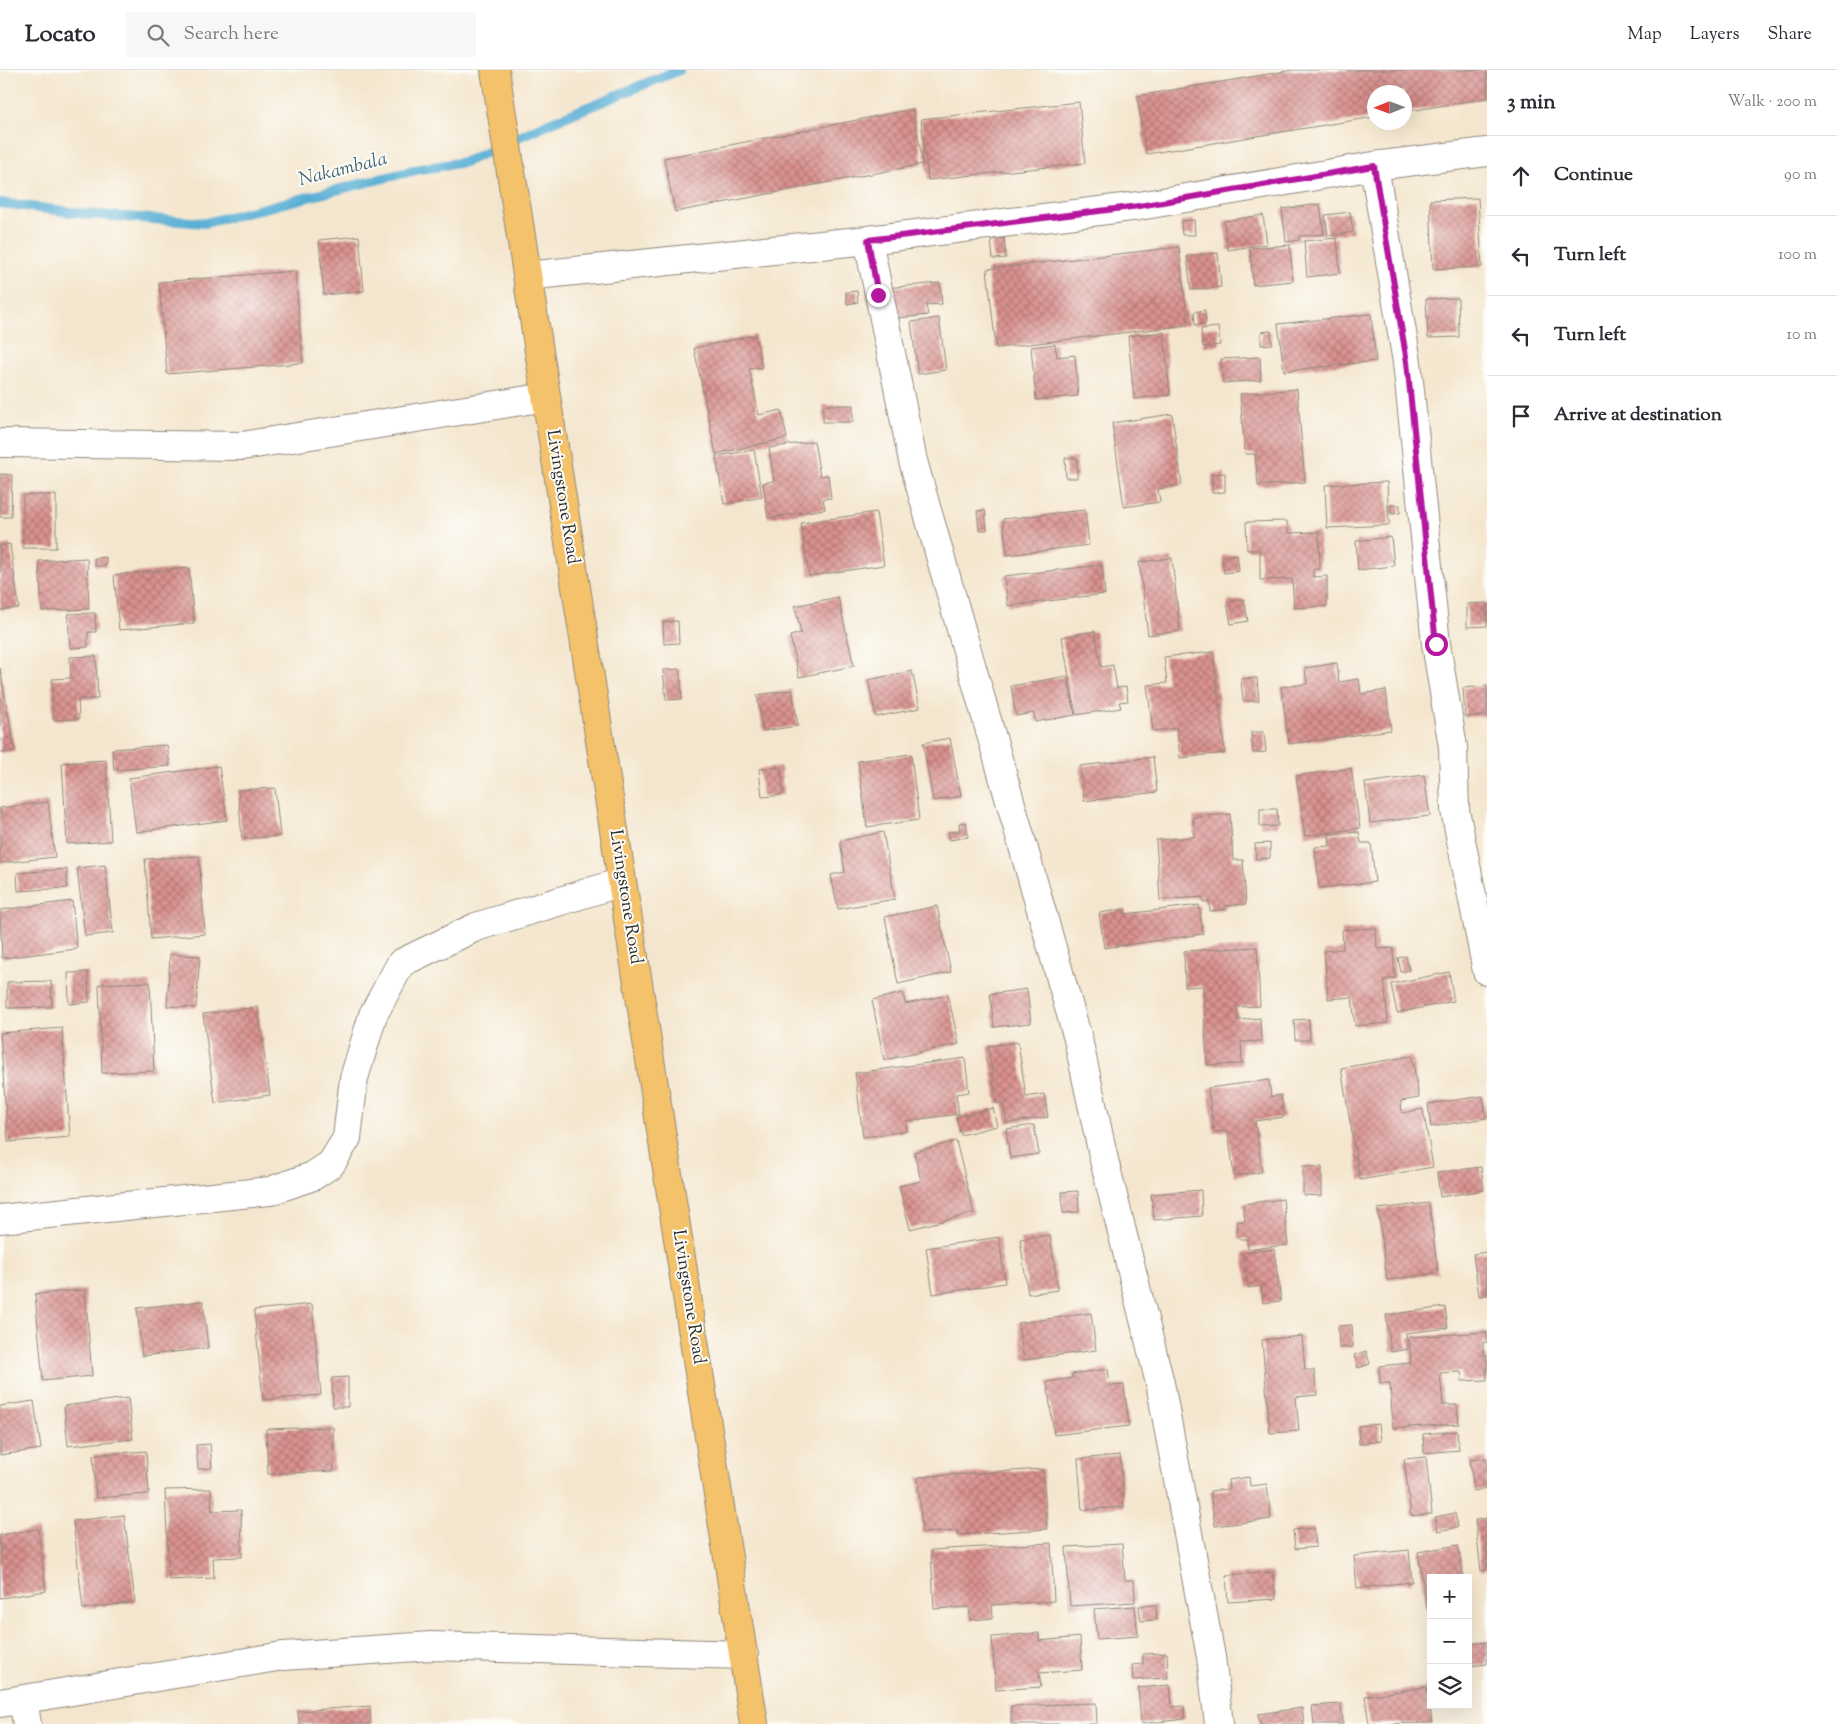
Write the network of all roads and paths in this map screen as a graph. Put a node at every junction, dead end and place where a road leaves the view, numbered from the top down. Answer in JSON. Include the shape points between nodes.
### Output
{"nodes":[{"id":1,"x":495,"y":70,"type":"edge"},
{"id":2,"x":1487,"y":152,"type":"edge"},
{"id":3,"x":1374,"y":166,"type":"junction"},
{"id":4,"x":868,"y":240,"type":"junction"},
{"id":5,"x":527,"y":276,"type":"junction"},
{"id":6,"x":546,"y":397,"type":"junction"},
{"id":7,"x":0,"y":443,"type":"edge"},
{"id":8,"x":622,"y":882,"type":"junction"},
{"id":9,"x":1487,"y":971,"type":"edge"},
{"id":10,"x":0,"y":1219,"type":"edge"},
{"id":11,"x":744,"y":1655,"type":"junction"},
{"id":12,"x":17,"y":1709,"type":"edge"},
{"id":13,"x":754,"y":1724,"type":"edge"},
{"id":14,"x":1220,"y":1724,"type":"edge"}],
"edges":[{"from":1,"to":5,"type":"highway","name":"Livingstone Road"},
{"from":2,"to":3,"type":"street"},
{"from":3,"to":4,"type":"street","via":[[1139,206]]},
{"from":3,"to":9,"type":"street","via":[[1407,362],[1436,644],[1453,746],[1455,810]]},
{"from":4,"to":5,"type":"street"},
{"from":4,"to":14,"type":"street","via":[[913,461],[1078,1039],[1104,1160],[1160,1383]]},
{"from":5,"to":6,"type":"highway","name":"Livingstone Road"},
{"from":6,"to":7,"type":"street","via":[[242,446]]},
{"from":6,"to":8,"type":"highway","name":"Livingstone Road"},
{"from":8,"to":10,"type":"street","via":[[476,927],[401,963],[373,1015],[354,1078],[347,1138],[330,1164],[312,1176],[270,1191]]},
{"from":8,"to":11,"type":"highway","name":"Livingstone Road"},
{"from":11,"to":12,"type":"street","via":[[431,1646],[283,1656]]},
{"from":11,"to":13,"type":"highway","name":"Livingstone Road"}]}
